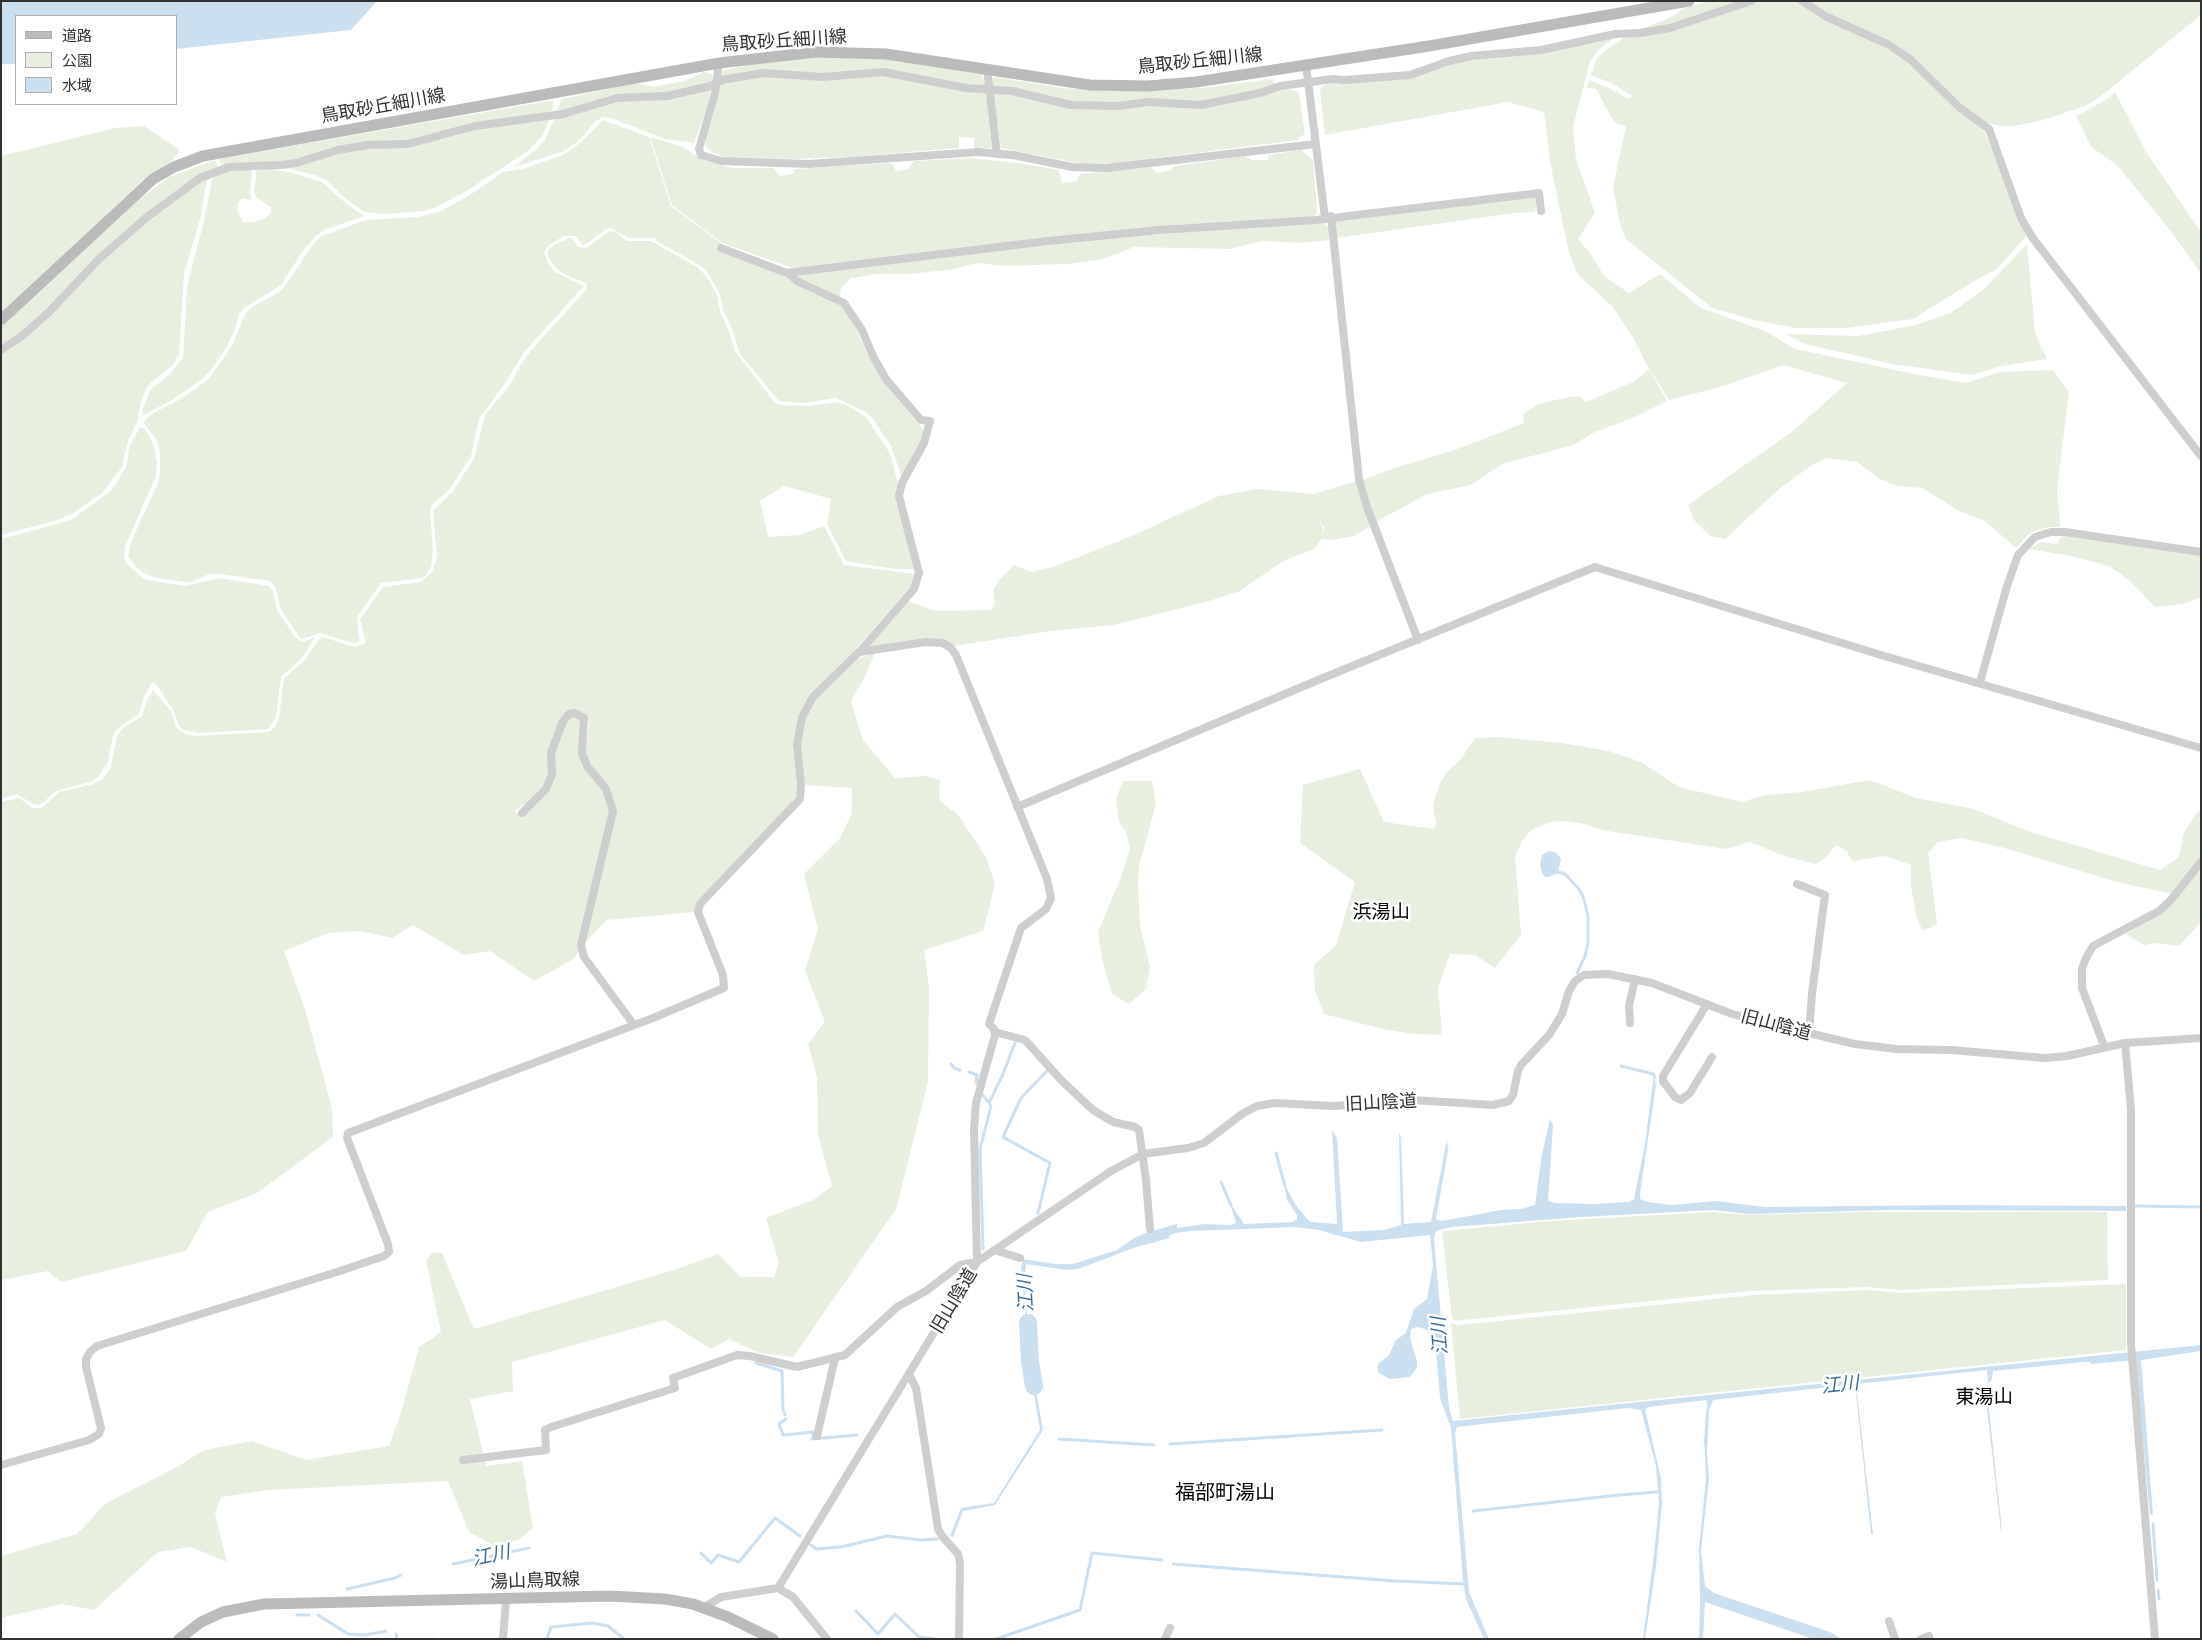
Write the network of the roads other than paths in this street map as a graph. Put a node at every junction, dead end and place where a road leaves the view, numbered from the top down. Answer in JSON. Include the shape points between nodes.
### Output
{"nodes":[{"id":1,"x":1689,"y":1,"type":"edge"},
{"id":2,"x":1751,"y":1,"type":"edge"},
{"id":3,"x":1802,"y":1,"type":"edge"},
{"id":4,"x":718,"y":63,"type":"junction"},
{"id":5,"x":1306,"y":65,"type":"junction"},
{"id":6,"x":987,"y":70,"type":"junction"},
{"id":7,"x":1308,"y":82,"type":"junction"},
{"id":8,"x":717,"y":83,"type":"junction"},
{"id":9,"x":990,"y":90,"type":"junction"},
{"id":10,"x":1316,"y":144,"type":"junction"},
{"id":11,"x":997,"y":154,"type":"junction"},
{"id":12,"x":1541,"y":211,"type":"dead end"},
{"id":13,"x":1328,"y":217,"type":"junction"},
{"id":14,"x":721,"y":248,"type":"dead end"},
{"id":15,"x":788,"y":272,"type":"junction"},
{"id":16,"x":1,"y":320,"type":"edge"},
{"id":17,"x":1,"y":350,"type":"edge"},
{"id":18,"x":2201,"y":456,"type":"edge"},
{"id":19,"x":2201,"y":552,"type":"edge"},
{"id":20,"x":1418,"y":640,"type":"junction"},
{"id":21,"x":858,"y":652,"type":"junction"},
{"id":22,"x":1980,"y":682,"type":"junction"},
{"id":23,"x":2201,"y":748,"type":"edge"},
{"id":24,"x":1017,"y":808,"type":"junction"},
{"id":25,"x":522,"y":813,"type":"dead end"},
{"id":26,"x":2201,"y":862,"type":"edge"},
{"id":27,"x":1797,"y":884,"type":"dead end"},
{"id":28,"x":1635,"y":979,"type":"junction"},
{"id":29,"x":1707,"y":1004,"type":"junction"},
{"id":30,"x":1630,"y":1023,"type":"dead end"},
{"id":31,"x":634,"y":1025,"type":"junction"},
{"id":32,"x":994,"y":1032,"type":"junction"},
{"id":33,"x":1809,"y":1034,"type":"junction"},
{"id":34,"x":2201,"y":1038,"type":"edge"},
{"id":35,"x":2125,"y":1043,"type":"junction"},
{"id":36,"x":2104,"y":1046,"type":"junction"},
{"id":37,"x":1712,"y":1057,"type":"dead end"},
{"id":38,"x":1143,"y":1154,"type":"junction"},
{"id":39,"x":1150,"y":1229,"type":"dead end"},
{"id":40,"x":994,"y":1250,"type":"junction"},
{"id":41,"x":1020,"y":1258,"type":"dead end"},
{"id":42,"x":977,"y":1262,"type":"junction"},
{"id":43,"x":835,"y":1358,"type":"junction"},
{"id":44,"x":909,"y":1374,"type":"junction"},
{"id":45,"x":817,"y":1436,"type":"dead end"},
{"id":46,"x":463,"y":1460,"type":"dead end"},
{"id":47,"x":1,"y":1466,"type":"edge"},
{"id":48,"x":778,"y":1588,"type":"junction"},
{"id":49,"x":506,"y":1600,"type":"junction"},
{"id":50,"x":704,"y":1607,"type":"junction"},
{"id":51,"x":1889,"y":1622,"type":"dead end"},
{"id":52,"x":1170,"y":1628,"type":"dead end"},
{"id":53,"x":180,"y":1639,"type":"edge"},
{"id":54,"x":503,"y":1639,"type":"edge"},
{"id":55,"x":772,"y":1639,"type":"edge"},
{"id":56,"x":827,"y":1639,"type":"edge"},
{"id":57,"x":959,"y":1639,"type":"edge"},
{"id":58,"x":1165,"y":1639,"type":"edge"},
{"id":59,"x":1895,"y":1639,"type":"edge"},
{"id":60,"x":2155,"y":1639,"type":"edge"}],
"edges":[{"from":1,"to":5,"type":"main road","name":"鳥取砂丘細川線"},
{"from":2,"to":7,"type":"street","via":[[1670,28],[1615,34],[1540,50],[1471,56],[1410,75]]},
{"from":3,"to":18,"type":"street","via":[[1910,59],[1959,107],[1988,129],[2021,218],[2032,237]]},
{"from":4,"to":6,"type":"main road","name":"鳥取砂丘細川線","via":[[816,52],[886,54]]},
{"from":4,"to":8,"type":"street"},
{"from":4,"to":16,"type":"main road","name":"鳥取砂丘細川線","via":[[203,156],[153,179]]},
{"from":5,"to":6,"type":"main road","name":"鳥取砂丘細川線","via":[[1148,86],[1090,85]]},
{"from":5,"to":7,"type":"street"},
{"from":6,"to":9,"type":"street"},
{"from":7,"to":9,"type":"street","via":[[1201,105],[1150,102],[1118,106],[1071,104],[1012,91]]},
{"from":7,"to":10,"type":"street"},
{"from":8,"to":9,"type":"street","via":[[763,73],[823,77],[883,72],[951,86]]},
{"from":8,"to":11,"type":"street","via":[[701,156],[721,161],[809,164],[920,155]]},
{"from":8,"to":17,"type":"street","via":[[667,96],[617,98],[553,116],[476,126],[408,144],[367,145],[296,163],[221,169],[200,178],[147,217],[99,259],[49,312]]},
{"from":9,"to":11,"type":"street"},
{"from":10,"to":11,"type":"street","via":[[1106,168],[1072,167]]},
{"from":10,"to":13,"type":"street"},
{"from":12,"to":13,"type":"street","via":[[1539,193]]},
{"from":13,"to":15,"type":"street","via":[[1159,230]]},
{"from":13,"to":20,"type":"street","via":[[1359,479]]},
{"from":14,"to":15,"type":"street"},
{"from":15,"to":21,"type":"street","via":[[797,281],[844,303],[862,330],[886,379],[922,420],[930,422],[924,443],[899,496],[919,573],[914,588]]},
{"from":19,"to":22,"type":"street","via":[[2065,532],[2035,537],[2018,555]]},
{"from":20,"to":22,"type":"street","via":[[1595,567]]},
{"from":20,"to":24,"type":"street"},
{"from":21,"to":24,"type":"street","via":[[926,642],[943,643],[951,648]]},
{"from":21,"to":31,"type":"street","via":[[813,697],[802,717],[797,745],[800,800],[700,904],[698,912],[723,975],[724,988]]},
{"from":22,"to":23,"type":"street"},
{"from":24,"to":32,"type":"street","via":[[1047,879],[1051,898],[1046,909],[1021,928],[989,1024]]},
{"from":25,"to":31,"type":"street","via":[[546,789],[552,774],[551,753],[563,721],[575,713],[584,718],[584,760],[606,789],[613,811],[581,945],[584,957]]},
{"from":26,"to":36,"type":"street","via":[[2159,912],[2093,946],[2086,958],[2082,969],[2082,988]]},
{"from":27,"to":33,"type":"street","via":[[1825,895]]},
{"from":28,"to":29,"type":"street","name":"旧山陰道"},
{"from":28,"to":30,"type":"street","via":[[1629,1006]]},
{"from":28,"to":38,"type":"street","name":"旧山陰道","via":[[1597,974],[1584,975],[1575,981],[1562,1014],[1549,1035],[1521,1065],[1513,1096],[1502,1104],[1412,1100],[1334,1106],[1274,1103],[1257,1106],[1242,1114],[1204,1143]]},
{"from":29,"to":33,"type":"street","name":"旧山陰道"},
{"from":29,"to":37,"type":"street","via":[[1663,1076],[1663,1082],[1680,1100],[1690,1093]]},
{"from":31,"to":47,"type":"street","via":[[348,1133],[389,1252],[337,1272],[97,1346],[90,1352],[86,1367],[102,1428],[99,1434],[89,1440]]},
{"from":32,"to":38,"type":"street","via":[[1025,1040],[1093,1110],[1113,1122],[1138,1130]]},
{"from":32,"to":42,"type":"street","via":[[976,1104],[974,1128]]},
{"from":33,"to":36,"type":"street","name":"旧山陰道","via":[[1896,1049],[2045,1058]]},
{"from":34,"to":35,"type":"street","name":"旧山陰道"},
{"from":35,"to":36,"type":"street","name":"旧山陰道"},
{"from":35,"to":60,"type":"street","via":[[2131,1110],[2130,1344]]},
{"from":38,"to":39,"type":"street"},
{"from":38,"to":40,"type":"street","name":"旧山陰道","via":[[1070,1197]]},
{"from":40,"to":41,"type":"street"},
{"from":40,"to":42,"type":"street","name":"旧山陰道"},
{"from":42,"to":43,"type":"street","via":[[960,1264],[926,1291],[897,1307],[849,1352]]},
{"from":42,"to":44,"type":"street","name":"旧山陰道"},
{"from":43,"to":45,"type":"street"},
{"from":43,"to":46,"type":"street","via":[[797,1367],[737,1355],[673,1378],[675,1388],[551,1427],[545,1430],[546,1450]]},
{"from":44,"to":48,"type":"street","name":"旧山陰道"},
{"from":44,"to":57,"type":"street","via":[[916,1388],[938,1529],[958,1554],[960,1563]]},
{"from":48,"to":50,"type":"street","via":[[721,1597]]},
{"from":48,"to":56,"type":"street","via":[[793,1598]]},
{"from":49,"to":50,"type":"main road","name":"湯山鳥取線","via":[[631,1596]]},
{"from":49,"to":53,"type":"main road","name":"湯山鳥取線","via":[[310,1602],[249,1606],[211,1617]]},
{"from":49,"to":54,"type":"street"},
{"from":50,"to":55,"type":"main road","name":"湯山鳥取線"},
{"from":51,"to":59,"type":"street"},
{"from":52,"to":58,"type":"street"}]}
